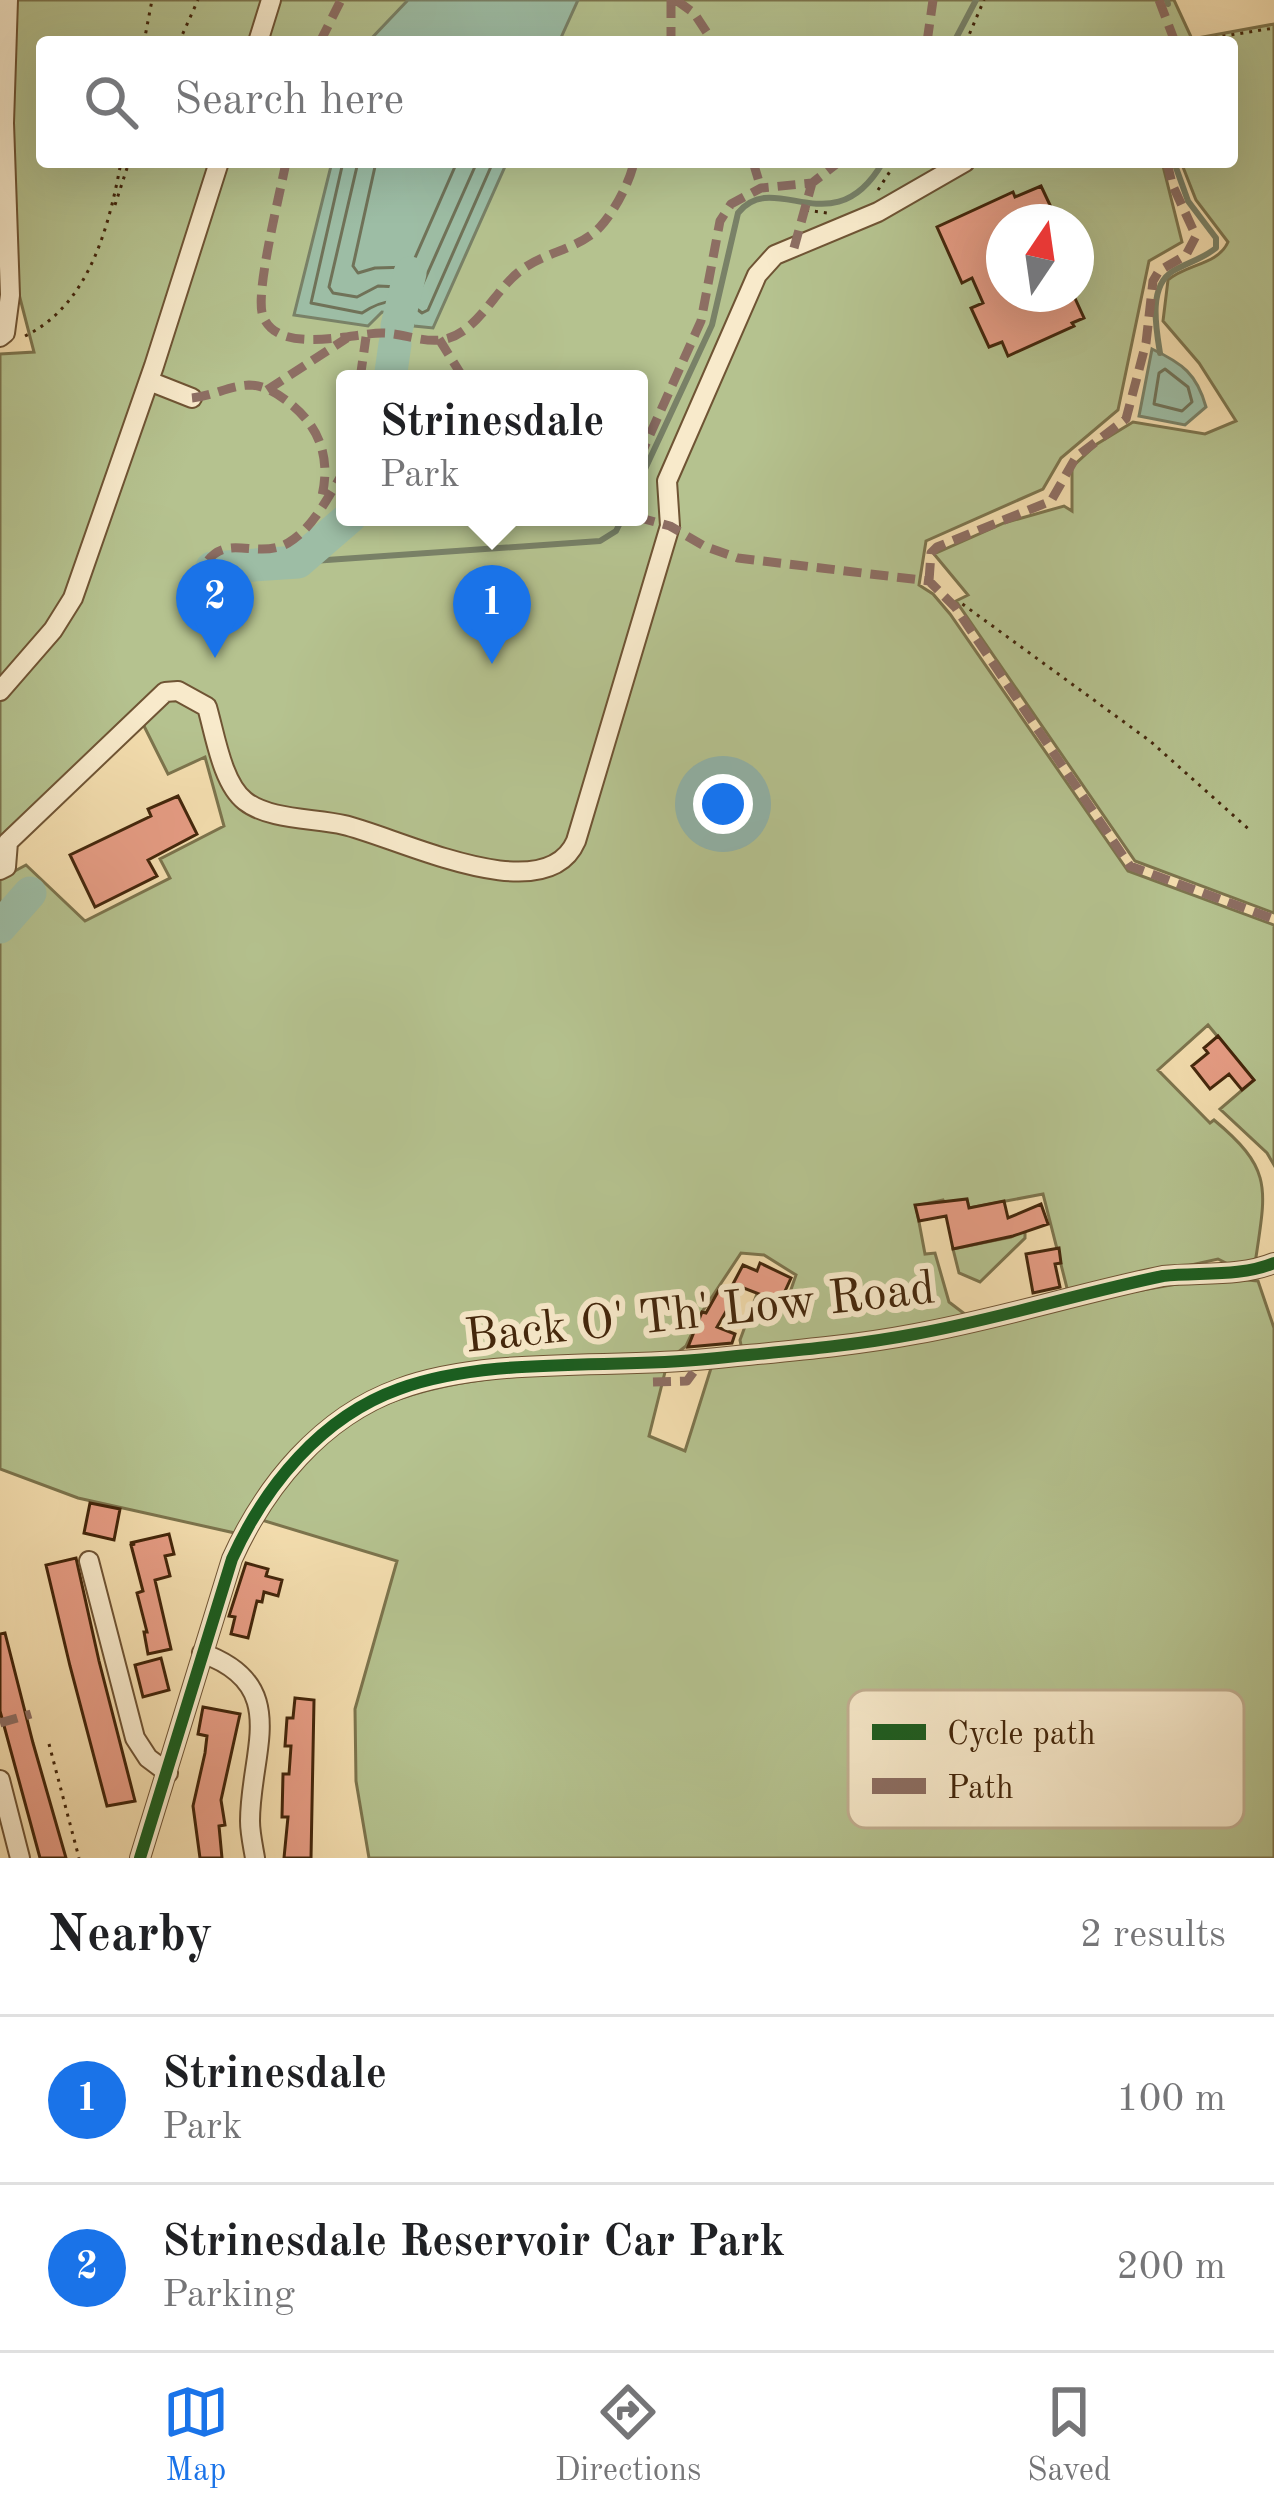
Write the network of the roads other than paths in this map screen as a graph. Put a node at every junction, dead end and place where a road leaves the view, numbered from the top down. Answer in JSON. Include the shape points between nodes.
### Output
{"nodes":[{"id":1,"x":8,"y":0,"type":"edge"},
{"id":2,"x":271,"y":0,"type":"edge"},
{"id":3,"x":260,"y":36,"type":"edge"},
{"id":4,"x":218,"y":168,"type":"edge"},
{"id":5,"x":955,"y":168,"type":"edge"},
{"id":6,"x":3,"y":335,"type":"edge"},
{"id":7,"x":149,"y":381,"type":"junction"},
{"id":8,"x":192,"y":398,"type":"dead end"},
{"id":9,"x":0,"y":691,"type":"edge"},
{"id":10,"x":3,"y":868,"type":"edge"},
{"id":11,"x":1274,"y":1263,"type":"edge"},
{"id":12,"x":88,"y":1561,"type":"dead end"},
{"id":13,"x":202,"y":1653,"type":"junction"},
{"id":14,"x":168,"y":1774,"type":"junction"},
{"id":15,"x":0,"y":1780,"type":"edge"},
{"id":16,"x":20,"y":1858,"type":"edge"},
{"id":17,"x":140,"y":1858,"type":"edge"},
{"id":18,"x":255,"y":1858,"type":"edge"}],
"edges":[{"from":1,"to":6,"type":"street","via":[[10,295]]},
{"from":2,"to":3,"type":"street"},
{"from":4,"to":7,"type":"street"},
{"from":5,"to":10,"type":"street","via":[[878,212],[776,254],[757,275],[667,481],[670,526],[576,841],[563,862],[545,869],[471,866],[255,807],[232,784],[207,707],[178,691],[165,692],[8,842]]},
{"from":7,"to":8,"type":"street"},
{"from":7,"to":9,"type":"street","via":[[74,598]]},
{"from":11,"to":13,"type":"street","name":"Back O' Th' Low Road","via":[[1241,1273],[1163,1276],[914,1334],[702,1360],[441,1376],[397,1389],[346,1414],[268,1491],[232,1559]]},
{"from":12,"to":14,"type":"street","via":[[135,1738]]},
{"from":13,"to":14,"type":"street","name":"Back O' Th' Low Road"},
{"from":13,"to":18,"type":"street","via":[[234,1668],[260,1706],[250,1821]]},
{"from":14,"to":17,"type":"street","name":"Back O' Th' Low Road"},
{"from":15,"to":16,"type":"street"}]}
